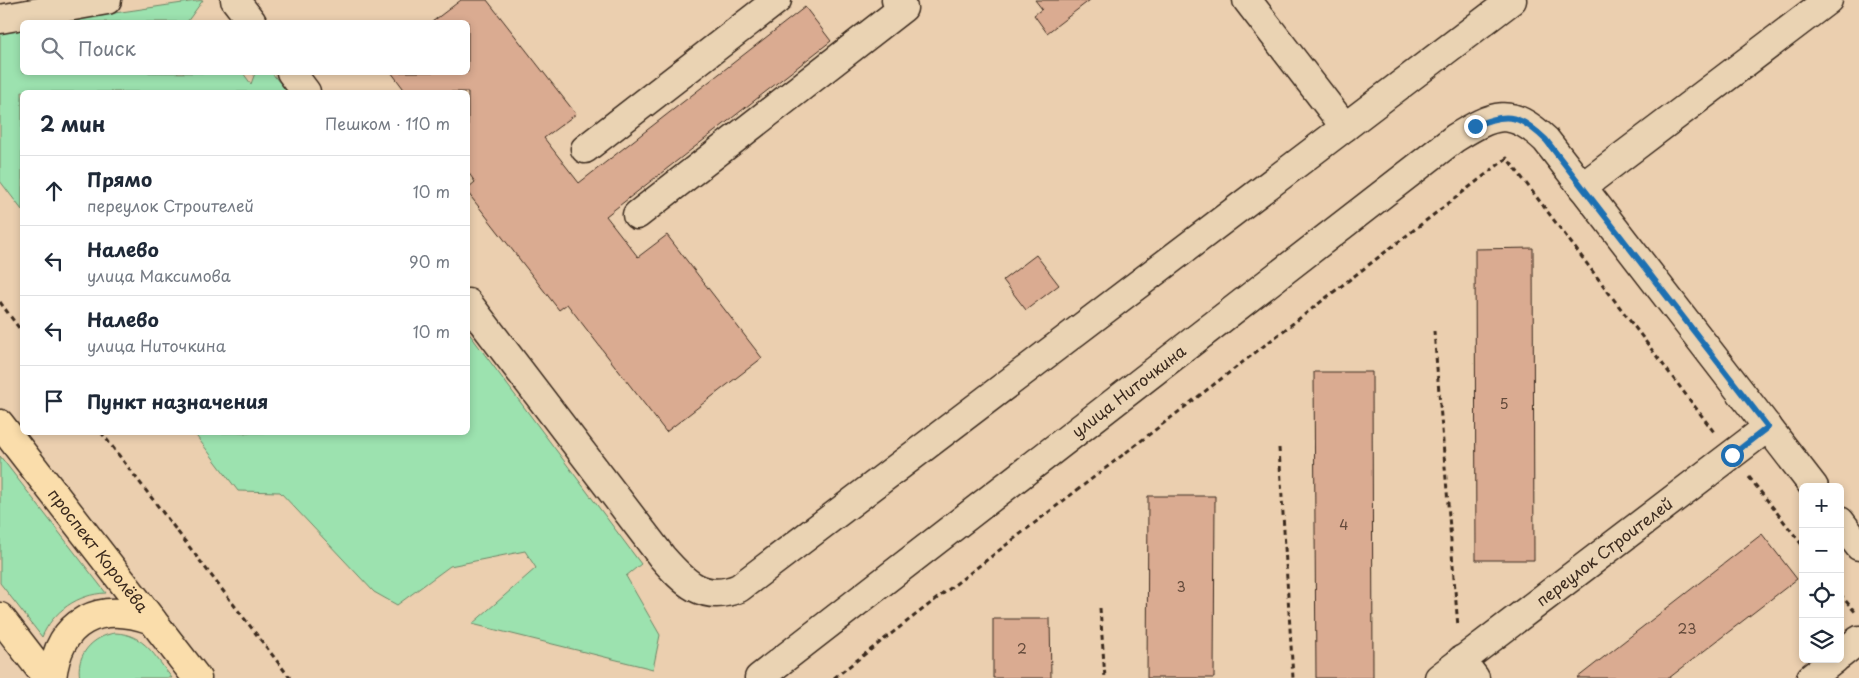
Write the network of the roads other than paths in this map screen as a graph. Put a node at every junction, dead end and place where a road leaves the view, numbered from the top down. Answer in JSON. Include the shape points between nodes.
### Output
{"nodes":[{"id":1,"x":107,"y":0,"type":"edge"},
{"id":2,"x":235,"y":0,"type":"edge"},
{"id":3,"x":777,"y":0,"type":"edge"},
{"id":4,"x":896,"y":0,"type":"edge"},
{"id":5,"x":1247,"y":0,"type":"edge"},
{"id":6,"x":1512,"y":0,"type":"edge"},
{"id":7,"x":1828,"y":0,"type":"edge"},
{"id":8,"x":0,"y":19,"type":"edge"},
{"id":9,"x":250,"y":20,"type":"edge"},
{"id":10,"x":293,"y":75,"type":"edge"},
{"id":11,"x":304,"y":90,"type":"edge"},
{"id":12,"x":1345,"y":127,"type":"junction"},
{"id":13,"x":585,"y":149,"type":"dead end"},
{"id":14,"x":1582,"y":187,"type":"junction"},
{"id":15,"x":637,"y":215,"type":"dead end"},
{"id":16,"x":470,"y":306,"type":"edge"},
{"id":17,"x":0,"y":424,"type":"edge"},
{"id":18,"x":1768,"y":427,"type":"junction"},
{"id":19,"x":1811,"y":483,"type":"edge"},
{"id":20,"x":1844,"y":526,"type":"edge"},
{"id":21,"x":1859,"y":546,"type":"edge"},
{"id":22,"x":0,"y":617,"type":"edge"},
{"id":23,"x":152,"y":620,"type":"junction"},
{"id":24,"x":1859,"y":640,"type":"edge"},
{"id":25,"x":1844,"y":652,"type":"edge"},
{"id":26,"x":1829,"y":663,"type":"edge"},
{"id":27,"x":1468,"y":669,"type":"edge"},
{"id":28,"x":47,"y":678,"type":"edge"},
{"id":29,"x":52,"y":678,"type":"edge"},
{"id":30,"x":197,"y":678,"type":"edge"},
{"id":31,"x":760,"y":678,"type":"edge"},
{"id":32,"x":1439,"y":678,"type":"edge"},
{"id":33,"x":1811,"y":678,"type":"edge"}],
"edges":[{"from":1,"to":8,"type":"street"},
{"from":2,"to":9,"type":"street"},
{"from":3,"to":13,"type":"street"},
{"from":4,"to":15,"type":"street","via":[[903,8]]},
{"from":5,"to":12,"type":"street"},
{"from":6,"to":12,"type":"street"},
{"from":7,"to":14,"type":"street"},
{"from":10,"to":11,"type":"street"},
{"from":12,"to":16,"type":"street","via":[[739,588],[725,594],[708,593],[678,575]]},
{"from":14,"to":18,"type":"street"},
{"from":14,"to":31,"type":"street","name":"улица Ниточкина","via":[[1546,140],[1520,120],[1491,119],[1455,138]]},
{"from":17,"to":23,"type":"main road","name":"проспект Королёва"},
{"from":18,"to":19,"type":"street"},
{"from":18,"to":27,"type":"street","name":"переулок Строителей"},
{"from":20,"to":21,"type":"street"},
{"from":22,"to":28,"type":"main road"},
{"from":23,"to":29,"type":"main road","via":[[125,613],[91,616],[66,638],[57,654]]},
{"from":23,"to":30,"type":"main road","name":"проспект Королёва"},
{"from":24,"to":25,"type":"street"},
{"from":26,"to":33,"type":"street"},
{"from":27,"to":32,"type":"street","name":"переулок Строителей"}]}
